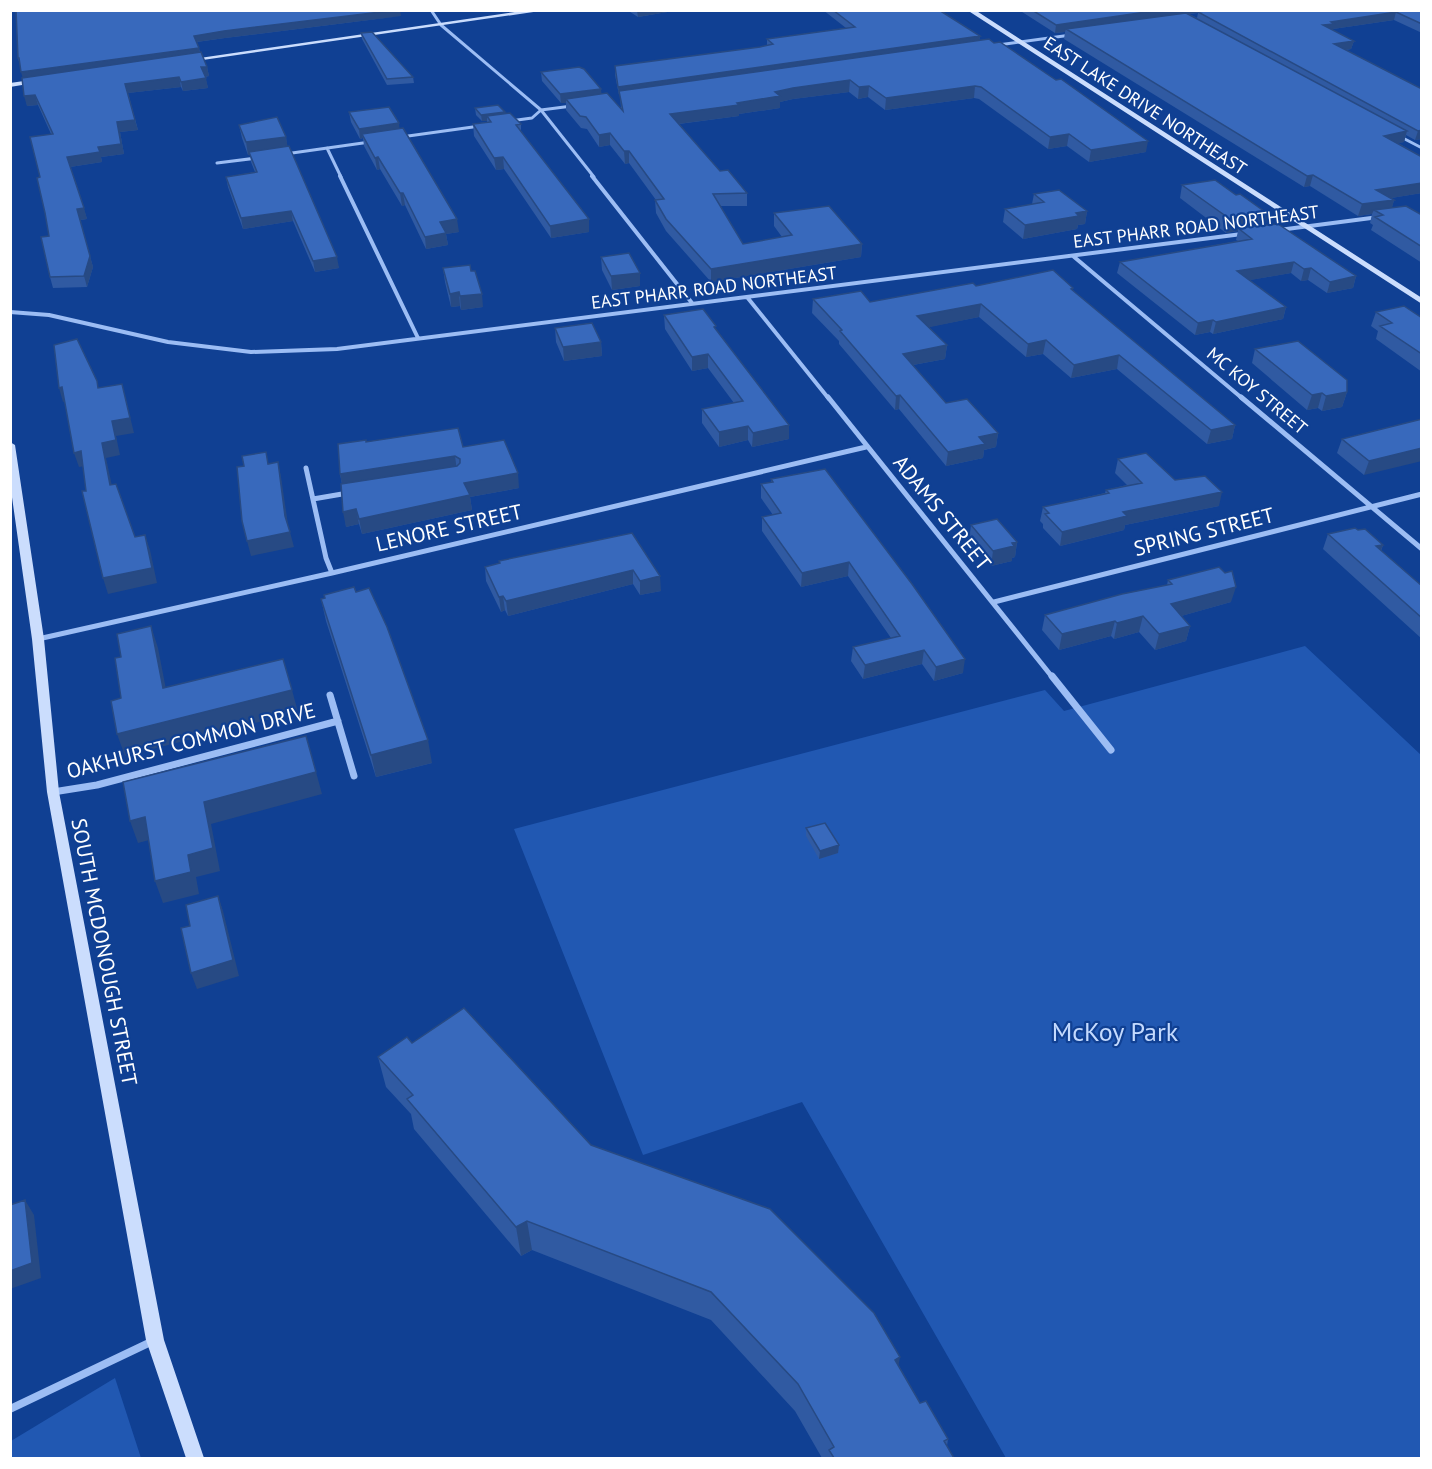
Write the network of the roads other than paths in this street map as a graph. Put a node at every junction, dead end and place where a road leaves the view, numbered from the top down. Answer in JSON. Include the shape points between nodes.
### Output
{"nodes":[{"id":1,"x":431,"y":10,"type":"edge"},
{"id":2,"x":544,"y":10,"type":"edge"},
{"id":3,"x":970,"y":10,"type":"edge"},
{"id":4,"x":441,"y":25,"type":"junction"},
{"id":5,"x":1079,"y":34,"type":"edge"},
{"id":6,"x":1019,"y":42,"type":"junction"},
{"id":7,"x":998,"y":45,"type":"edge"},
{"id":8,"x":186,"y":60,"type":"edge"},
{"id":9,"x":46,"y":80,"type":"edge"},
{"id":10,"x":10,"y":85,"type":"edge"},
{"id":11,"x":576,"y":105,"type":"edge"},
{"id":12,"x":541,"y":110,"type":"junction"},
{"id":13,"x":509,"y":121,"type":"edge"},
{"id":14,"x":486,"y":124,"type":"edge"},
{"id":15,"x":1391,"y":131,"type":"edge"},
{"id":16,"x":396,"y":138,"type":"edge"},
{"id":17,"x":373,"y":141,"type":"edge"},
{"id":18,"x":327,"y":148,"type":"junction"},
{"id":19,"x":1422,"y":148,"type":"edge"},
{"id":20,"x":283,"y":154,"type":"edge"},
{"id":21,"x":261,"y":157,"type":"edge"},
{"id":22,"x":217,"y":163,"type":"dead end"},
{"id":23,"x":1386,"y":216,"type":"edge"},
{"id":24,"x":1305,"y":226,"type":"junction"},
{"id":25,"x":1270,"y":231,"type":"edge"},
{"id":26,"x":1247,"y":234,"type":"edge"},
{"id":27,"x":1073,"y":256,"type":"junction"},
{"id":28,"x":747,"y":297,"type":"junction"},
{"id":29,"x":1422,"y":302,"type":"edge"},
{"id":30,"x":692,"y":303,"type":"junction"},
{"id":31,"x":10,"y":312,"type":"edge"},
{"id":32,"x":418,"y":339,"type":"junction"},
{"id":33,"x":10,"y":445,"type":"edge"},
{"id":34,"x":866,"y":447,"type":"junction"},
{"id":35,"x":306,"y":468,"type":"dead end"},
{"id":36,"x":359,"y":492,"type":"edge"},
{"id":37,"x":1422,"y":494,"type":"edge"},
{"id":38,"x":313,"y":499,"type":"junction"},
{"id":39,"x":1371,"y":507,"type":"junction"},
{"id":40,"x":1422,"y":549,"type":"edge"},
{"id":41,"x":332,"y":573,"type":"junction"},
{"id":42,"x":994,"y":602,"type":"junction"},
{"id":43,"x":38,"y":639,"type":"junction"},
{"id":44,"x":330,"y":695,"type":"dead end"},
{"id":45,"x":338,"y":721,"type":"junction"},
{"id":46,"x":1111,"y":750,"type":"dead end"},
{"id":47,"x":354,"y":776,"type":"dead end"},
{"id":48,"x":53,"y":792,"type":"junction"},
{"id":49,"x":155,"y":1340,"type":"junction"},
{"id":50,"x":10,"y":1409,"type":"edge"},
{"id":51,"x":195,"y":1458,"type":"edge"}],
"edges":[{"from":1,"to":4,"type":"street"},
{"from":2,"to":4,"type":"street"},
{"from":3,"to":6,"type":"street","name":"EAST LAKE DRIVE NORTHEAST"},
{"from":4,"to":8,"type":"street"},
{"from":4,"to":12,"type":"street"},
{"from":5,"to":6,"type":"street"},
{"from":6,"to":7,"type":"street"},
{"from":6,"to":24,"type":"street","name":"EAST LAKE DRIVE NORTHEAST"},
{"from":9,"to":10,"type":"street"},
{"from":11,"to":12,"type":"street"},
{"from":12,"to":13,"type":"street","via":[[532,118]]},
{"from":12,"to":30,"type":"street"},
{"from":14,"to":16,"type":"street"},
{"from":15,"to":19,"type":"street"},
{"from":17,"to":18,"type":"street"},
{"from":18,"to":20,"type":"street"},
{"from":18,"to":32,"type":"street"},
{"from":21,"to":22,"type":"street"},
{"from":23,"to":24,"type":"street","name":"EAST PHARR ROAD NORTHEAST"},
{"from":24,"to":25,"type":"street","name":"EAST PHARR ROAD NORTHEAST"},
{"from":24,"to":29,"type":"street","name":"EAST LAKE DRIVE NORTHEAST"},
{"from":26,"to":27,"type":"street","name":"EAST PHARR ROAD NORTHEAST"},
{"from":27,"to":28,"type":"street","name":"EAST PHARR ROAD NORTHEAST"},
{"from":27,"to":39,"type":"street","name":"MC KOY STREET"},
{"from":28,"to":30,"type":"street","name":"EAST PHARR ROAD NORTHEAST"},
{"from":28,"to":34,"type":"street","name":"ADAMS STREET"},
{"from":30,"to":32,"type":"street","name":"EAST PHARR ROAD NORTHEAST"},
{"from":31,"to":32,"type":"street","name":"EAST PHARR ROAD NORTHEAST","via":[[49,315],[168,342],[251,352],[337,349]]},
{"from":33,"to":43,"type":"street","name":"SOUTH MCDONOUGH STREET"},
{"from":34,"to":41,"type":"street","name":"LENORE STREET"},
{"from":34,"to":42,"type":"street","name":"ADAMS STREET"},
{"from":35,"to":38,"type":"street"},
{"from":36,"to":38,"type":"street"},
{"from":37,"to":39,"type":"street","name":"SPRING STREET"},
{"from":38,"to":41,"type":"street"},
{"from":39,"to":40,"type":"street","name":"MC KOY STREET"},
{"from":39,"to":42,"type":"street","name":"SPRING STREET"},
{"from":41,"to":43,"type":"street","name":"LENORE STREET"},
{"from":42,"to":46,"type":"street","name":"ADAMS STREET"},
{"from":43,"to":48,"type":"street","name":"SOUTH MCDONOUGH STREET"},
{"from":44,"to":45,"type":"street","name":"OAKHURST COMMON DRIVE"},
{"from":45,"to":47,"type":"street","name":"OAKHURST COMMON DRIVE"},
{"from":45,"to":48,"type":"street","name":"OAKHURST COMMON DRIVE","via":[[97,785]]},
{"from":48,"to":49,"type":"street","name":"SOUTH MCDONOUGH STREET"},
{"from":49,"to":50,"type":"street"},
{"from":49,"to":51,"type":"street","name":"SOUTH MCDONOUGH STREET"}]}
